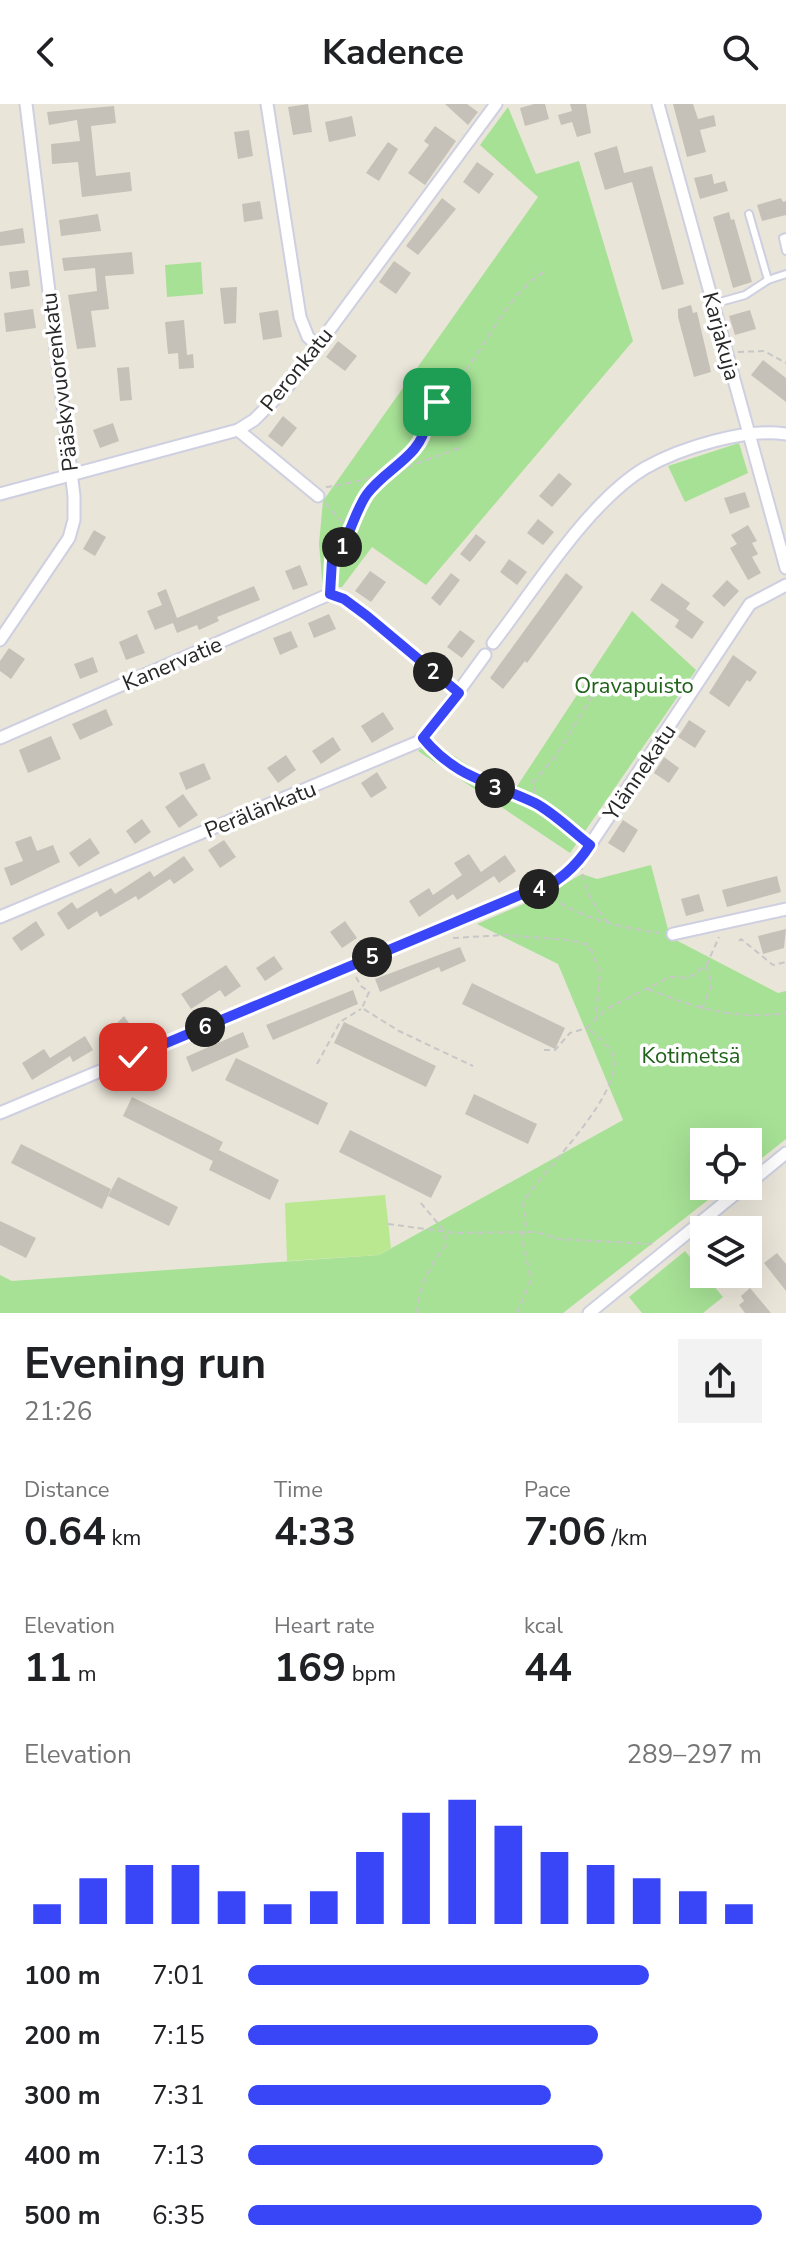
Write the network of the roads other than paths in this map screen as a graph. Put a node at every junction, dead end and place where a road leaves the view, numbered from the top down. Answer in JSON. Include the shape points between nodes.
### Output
{"nodes":[{"id":1,"x":26,"y":104,"type":"edge"},
{"id":2,"x":267,"y":104,"type":"edge"},
{"id":3,"x":496,"y":104,"type":"edge"},
{"id":4,"x":658,"y":104,"type":"edge"},
{"id":5,"x":749,"y":214,"type":"dead end"},
{"id":6,"x":786,"y":237,"type":"edge"},
{"id":7,"x":786,"y":251,"type":"edge"},
{"id":8,"x":786,"y":274,"type":"edge"},
{"id":9,"x":768,"y":280,"type":"junction"},
{"id":10,"x":713,"y":304,"type":"junction"},
{"id":11,"x":317,"y":345,"type":"junction"},
{"id":12,"x":238,"y":430,"type":"junction"},
{"id":13,"x":749,"y":434,"type":"junction"},
{"id":14,"x":786,"y":434,"type":"edge"},
{"id":15,"x":70,"y":475,"type":"junction"},
{"id":16,"x":314,"y":492,"type":"road end"},
{"id":17,"x":0,"y":494,"type":"edge"},
{"id":18,"x":786,"y":568,"type":"edge"},
{"id":19,"x":786,"y":585,"type":"edge"},
{"id":20,"x":0,"y":640,"type":"edge"},
{"id":21,"x":493,"y":643,"type":"joint"},
{"id":22,"x":485,"y":655,"type":"joint"},
{"id":23,"x":459,"y":693,"type":"junction"},
{"id":24,"x":0,"y":738,"type":"edge"},
{"id":25,"x":585,"y":853,"type":"road end"},
{"id":26,"x":532,"y":890,"type":"dead end"},
{"id":27,"x":786,"y":909,"type":"edge"},
{"id":28,"x":0,"y":917,"type":"edge"},
{"id":29,"x":673,"y":934,"type":"road end"},
{"id":30,"x":0,"y":1113,"type":"edge"},
{"id":31,"x":786,"y":1153,"type":"edge"},
{"id":32,"x":762,"y":1173,"type":"edge"},
{"id":33,"x":728,"y":1200,"type":"edge"},
{"id":34,"x":589,"y":1313,"type":"edge"}],
"edges":[{"from":1,"to":15,"type":"street","name":"Pääskyvuorenkatu"},
{"from":2,"to":11,"type":"street","via":[[300,317]]},
{"from":3,"to":11,"type":"street","name":"Peronkatu"},
{"from":4,"to":10,"type":"street","name":"Karjakuja"},
{"from":5,"to":9,"type":"lane"},
{"from":6,"to":7,"type":"lane"},
{"from":8,"to":9,"type":"lane"},
{"from":9,"to":10,"type":"lane","via":[[745,295]]},
{"from":10,"to":13,"type":"street","name":"Karjakuja"},
{"from":11,"to":12,"type":"street","name":"Peronkatu","via":[[274,403]]},
{"from":12,"to":15,"type":"street","name":"Peronkatu"},
{"from":12,"to":16,"type":"street"},
{"from":13,"to":14,"type":"street"},
{"from":13,"to":18,"type":"street","name":"Karjakuja"},
{"from":13,"to":21,"type":"street","via":[[660,461],[615,492]]},
{"from":15,"to":17,"type":"street","name":"Peronkatu"},
{"from":15,"to":20,"type":"street","name":"Pääskyvuorenkatu","via":[[74,520],[69,538]]},
{"from":19,"to":25,"type":"street","name":"Ylännekatu","via":[[750,604]]},
{"from":21,"to":22,"type":"lane"},
{"from":22,"to":23,"type":"street","name":"Perälänkatu"},
{"from":23,"to":24,"type":"street","name":"Kanervatie","via":[[344,599],[330,594]]},
{"from":23,"to":28,"type":"street","name":"Perälänkatu","via":[[423,738],[362,768]]},
{"from":26,"to":30,"type":"street"},
{"from":27,"to":29,"type":"street"},
{"from":31,"to":32,"type":"street"},
{"from":33,"to":34,"type":"street"}]}
